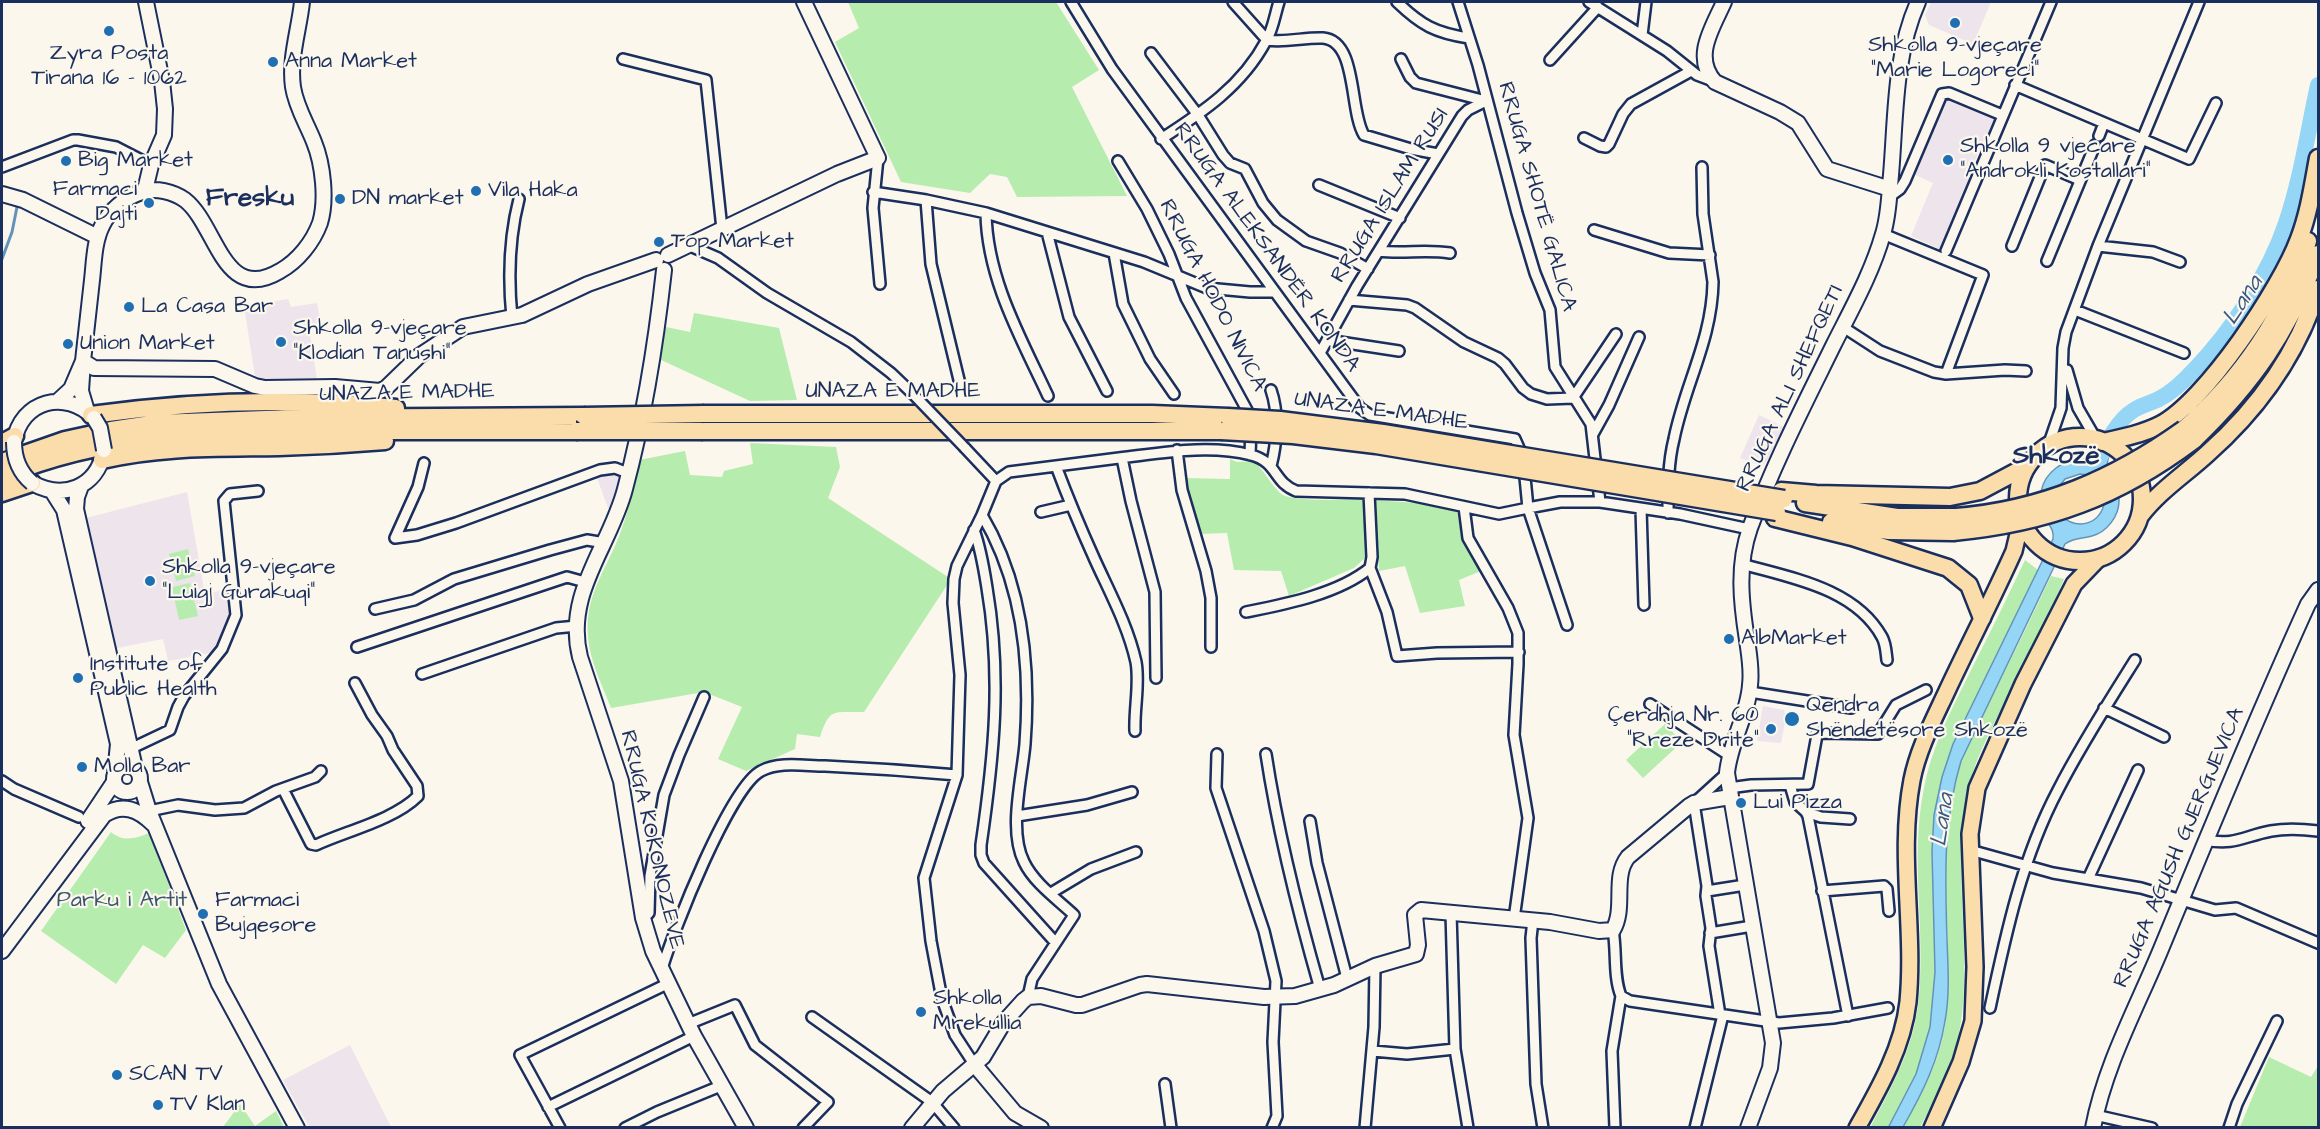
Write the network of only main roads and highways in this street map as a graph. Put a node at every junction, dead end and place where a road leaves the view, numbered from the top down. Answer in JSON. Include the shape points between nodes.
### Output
{"nodes":[{"id":1,"x":146,"y":2,"type":"edge"},
{"id":2,"x":302,"y":2,"type":"edge"},
{"id":3,"x":804,"y":2,"type":"edge"},
{"id":4,"x":1724,"y":2,"type":"edge"},
{"id":5,"x":1918,"y":2,"type":"edge"},
{"id":6,"x":2319,"y":158,"type":"edge"},
{"id":7,"x":145,"y":190,"type":"junction"},
{"id":8,"x":2319,"y":190,"type":"edge"},
{"id":9,"x":1890,"y":193,"type":"junction"},
{"id":10,"x":12,"y":197,"type":"edge"},
{"id":11,"x":98,"y":237,"type":"junction"},
{"id":12,"x":2319,"y":254,"type":"edge"},
{"id":13,"x":663,"y":261,"type":"junction"},
{"id":14,"x":2319,"y":289,"type":"edge"},
{"id":15,"x":83,"y":357,"type":"junction"},
{"id":16,"x":58,"y":401,"type":"junction"},
{"id":17,"x":91,"y":415,"type":"junction"},
{"id":18,"x":640,"y":415,"type":"junction"},
{"id":19,"x":462,"y":416,"type":"junction"},
{"id":20,"x":1224,"y":424,"type":"junction"},
{"id":21,"x":489,"y":431,"type":"junction"},
{"id":22,"x":2189,"y":434,"type":"junction"},
{"id":23,"x":10,"y":440,"type":"edge"},
{"id":24,"x":2110,"y":442,"type":"junction"},
{"id":25,"x":102,"y":460,"type":"junction"},
{"id":26,"x":2,"y":462,"type":"edge"},
{"id":27,"x":2027,"y":466,"type":"junction"},
{"id":28,"x":2,"y":477,"type":"edge"},
{"id":29,"x":32,"y":483,"type":"junction"},
{"id":30,"x":81,"y":486,"type":"junction"},
{"id":31,"x":52,"y":491,"type":"junction"},
{"id":32,"x":2,"y":493,"type":"edge"},
{"id":33,"x":1780,"y":505,"type":"junction"},
{"id":34,"x":2019,"y":512,"type":"junction"},
{"id":35,"x":2139,"y":516,"type":"junction"},
{"id":36,"x":2099,"y":558,"type":"junction"},
{"id":37,"x":2319,"y":590,"type":"edge"},
{"id":38,"x":1982,"y":618,"type":"junction"},
{"id":39,"x":135,"y":768,"type":"junction"},
{"id":40,"x":140,"y":782,"type":"junction"},
{"id":41,"x":120,"y":785,"type":"junction"},
{"id":42,"x":1729,"y":792,"type":"junction"},
{"id":43,"x":149,"y":811,"type":"junction"},
{"id":44,"x":104,"y":815,"type":"junction"},
{"id":45,"x":156,"y":828,"type":"junction"},
{"id":46,"x":2,"y":938,"type":"edge"},
{"id":47,"x":2,"y":951,"type":"edge"},
{"id":48,"x":974,"y":1064,"type":"junction"},
{"id":49,"x":2094,"y":1121,"type":"edge"},
{"id":50,"x":297,"y":1128,"type":"edge"},
{"id":51,"x":746,"y":1128,"type":"edge"},
{"id":52,"x":912,"y":1128,"type":"edge"},
{"id":53,"x":1041,"y":1128,"type":"edge"},
{"id":54,"x":1748,"y":1128,"type":"edge"},
{"id":55,"x":1857,"y":1128,"type":"edge"},
{"id":56,"x":1932,"y":1128,"type":"edge"}],
"edges":[{"from":1,"to":7,"type":"main road","via":[[165,109],[164,135]]},
{"from":2,"to":7,"type":"main road","via":[[292,78],[318,154],[322,189],[320,223],[300,256],[268,278],[243,276],[224,260],[187,202],[169,193]]},
{"from":3,"to":13,"type":"main road","via":[[878,158],[688,245]]},
{"from":4,"to":9,"type":"main road","via":[[1704,53],[1706,69],[1718,84],[1798,123],[1827,169]]},
{"from":5,"to":9,"type":"main road","name":"RRUGA ALI SHEFQETI","via":[[1901,56]]},
{"from":6,"to":24,"type":"highway","via":[[2298,241],[2275,287],[2218,370],[2171,418],[2147,431]]},
{"from":7,"to":11,"type":"main road","via":[[114,210]]},
{"from":8,"to":22,"type":"highway","via":[[2303,256],[2275,318],[2250,358]]},
{"from":9,"to":42,"type":"main road","name":"RRUGA ALI SHEFQETI","via":[[1883,234],[1872,265],[1794,425],[1749,529],[1740,596],[1750,692],[1730,756]]},
{"from":10,"to":11,"type":"main road"},
{"from":11,"to":15,"type":"main road"},
{"from":12,"to":22,"type":"highway","name":"UNAZA E MADHE","via":[[2295,308],[2263,364],[2227,408]]},
{"from":13,"to":15,"type":"main road","via":[[588,284],[512,318],[463,327],[419,356],[380,391],[265,388],[215,369],[94,368]]},
{"from":13,"to":18,"type":"main road","name":"RRUGA KOKONOZEVE","via":[[656,336]]},
{"from":14,"to":35,"type":"highway","via":[[2298,342],[2270,386],[2220,442],[2154,498]]},
{"from":15,"to":16,"type":"main road","via":[[70,389]]},
{"from":15,"to":17,"type":"main road","via":[[81,390]]},
{"from":16,"to":17,"type":"main road","via":[[75,404]]},
{"from":16,"to":23,"type":"main road","via":[[44,403],[28,413]]},
{"from":17,"to":19,"type":"highway","via":[[174,405],[313,402]]},
{"from":17,"to":25,"type":"main road","bridge":true,"via":[[104,439]]},
{"from":18,"to":19,"type":"highway","name":"UNAZA E MADHE","bridge":true},
{"from":18,"to":20,"type":"highway","name":"UNAZA E MADHE","bridge":true,"via":[[1152,414]]},
{"from":18,"to":51,"type":"main road","name":"RRUGA KOKONOZEVE","via":[[621,504],[579,604],[580,657],[621,781],[643,918],[664,977]]},
{"from":19,"to":26,"type":"highway","name":"UNAZA E MADHE","via":[[158,423],[65,440]]},
{"from":20,"to":21,"type":"highway","name":"UNAZA E MADHE","bridge":true},
{"from":20,"to":33,"type":"highway","name":"UNAZA E MADHE","bridge":true},
{"from":20,"to":33,"type":"highway","name":"UNAZA E MADHE","bridge":true,"via":[[1280,420],[1383,433],[1634,474]]},
{"from":21,"to":25,"type":"highway","via":[[341,444],[157,450]]},
{"from":21,"to":28,"type":"highway","via":[[272,432],[154,438],[72,453]]},
{"from":22,"to":33,"type":"highway","name":"UNAZA E MADHE","bridge":true,"via":[[2160,465],[2082,505],[1998,528],[1955,525],[1918,532],[1876,529]]},
{"from":23,"to":29,"type":"main road","bridge":true,"via":[[20,470]]},
{"from":24,"to":27,"type":"highway","via":[[2065,439],[2048,446]]},
{"from":24,"to":35,"type":"highway","via":[[2133,468],[2139,483]]},
{"from":25,"to":30,"type":"main road","via":[[93,476]]},
{"from":27,"to":33,"type":"highway","via":[[1980,491],[1950,497],[1816,494]]},
{"from":27,"to":34,"type":"highway","via":[[2020,481]]},
{"from":29,"to":31,"type":"main road"},
{"from":29,"to":32,"type":"highway"},
{"from":30,"to":31,"type":"main road"},
{"from":30,"to":39,"type":"main road","via":[[76,509]]},
{"from":31,"to":41,"type":"main road","via":[[64,510],[112,718]]},
{"from":33,"to":38,"type":"highway","via":[[1852,537],[1948,568],[1969,585]]},
{"from":34,"to":36,"type":"highway","via":[[2024,527],[2046,551],[2077,561]]},
{"from":34,"to":38,"type":"main road","via":[[2014,551]]},
{"from":35,"to":36,"type":"highway","via":[[2122,544]]},
{"from":36,"to":56,"type":"main road","via":[[2073,584],[1984,770],[1972,810],[1973,1021],[1961,1062]]},
{"from":37,"to":49,"type":"main road","name":"RRUGA AGUSH GJERGJEVICA","via":[[2303,613],[2205,840],[2120,1045]]},
{"from":38,"to":55,"type":"main road","via":[[1935,716],[1912,778],[1906,840],[1908,1003],[1893,1057]]},
{"from":39,"to":40,"type":"main road"},
{"from":39,"to":41,"type":"main road","via":[[125,766]]},
{"from":40,"to":41,"type":"main road","via":[[138,787]]},
{"from":40,"to":43,"type":"main road"},
{"from":41,"to":43,"type":"main road"},
{"from":41,"to":44,"type":"main road"},
{"from":41,"to":46,"type":"main road","via":[[101,803]]},
{"from":42,"to":48,"type":"main road","via":[[1684,809],[1624,862],[1618,919],[1606,930],[1424,910],[1416,912],[1417,952],[1412,956],[1295,996],[1276,998],[1147,984],[1082,1005],[1041,996],[1028,998],[1011,1013],[987,1052]]},
{"from":42,"to":54,"type":"main road","name":"RRUGA ALI SHEFQETI","via":[[1773,1043],[1771,1063]]},
{"from":43,"to":45,"type":"main road"},
{"from":44,"to":45,"type":"main road","via":[[117,808],[128,808]]},
{"from":44,"to":47,"type":"main road"},
{"from":45,"to":50,"type":"main road","via":[[219,984]]},
{"from":48,"to":52,"type":"main road","via":[[932,1102]]},
{"from":48,"to":53,"type":"main road","via":[[1015,1113]]}]}
